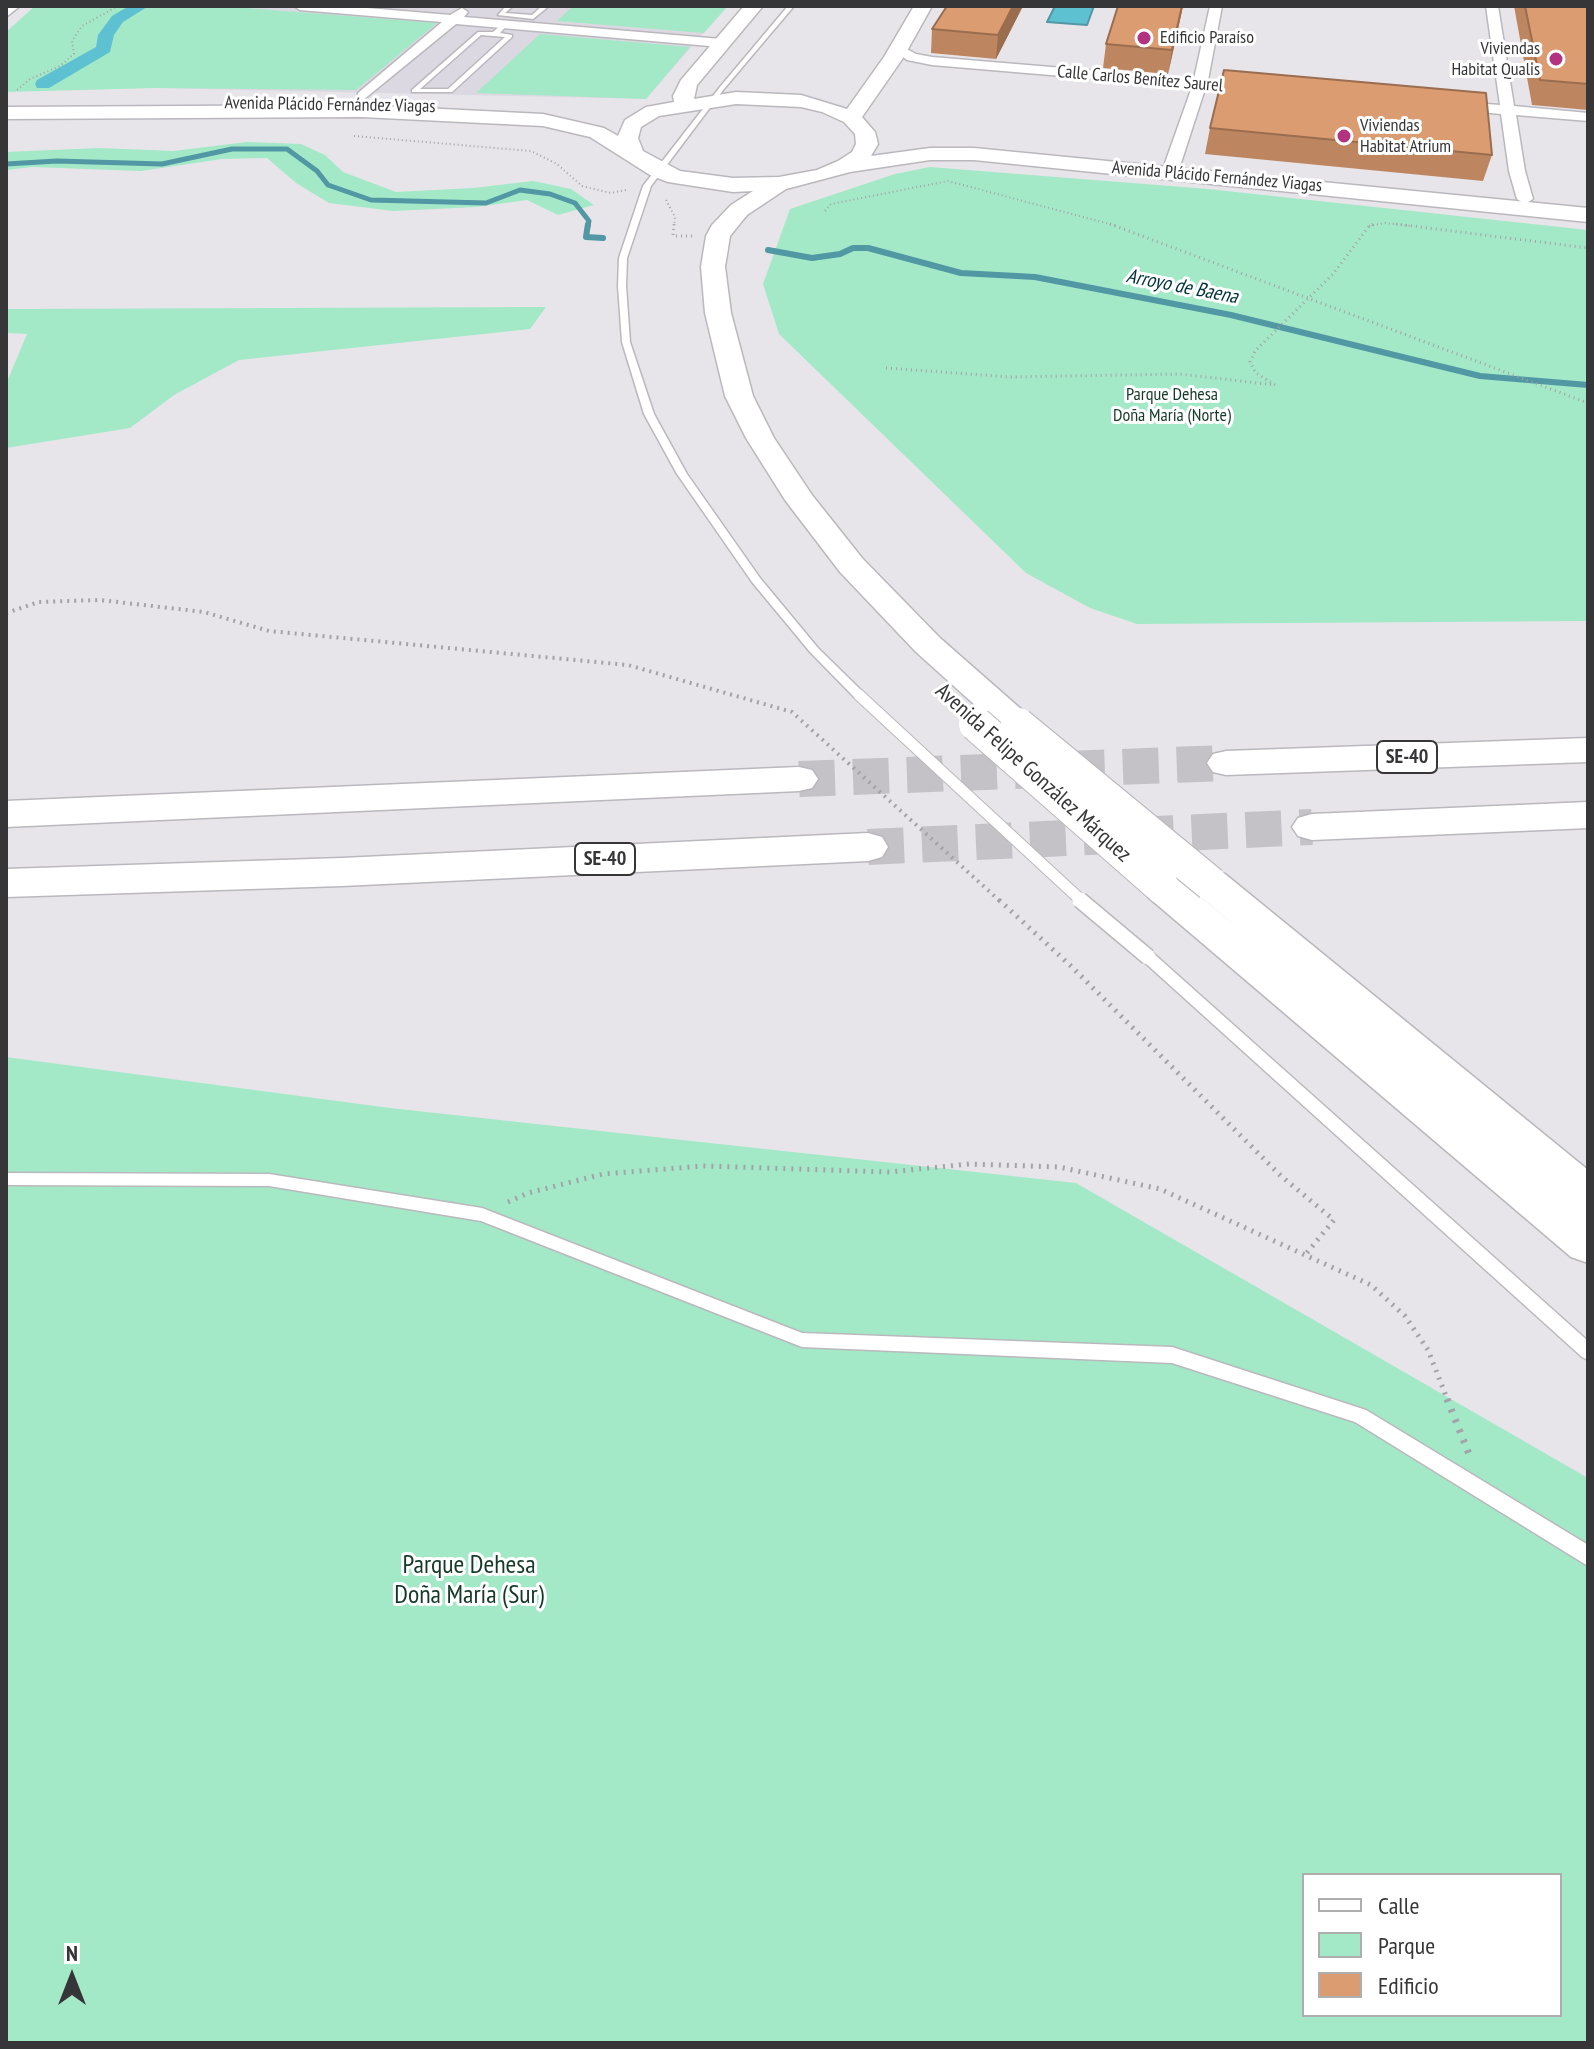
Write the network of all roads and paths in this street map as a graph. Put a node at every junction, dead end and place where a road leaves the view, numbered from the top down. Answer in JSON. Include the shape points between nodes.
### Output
{"nodes":[{"id":1,"x":14,"y":6,"type":"edge"},
{"id":2,"x":118,"y":6,"type":"edge"},
{"id":3,"x":300,"y":6,"type":"edge"},
{"id":4,"x":470,"y":6,"type":"edge"},
{"id":5,"x":510,"y":6,"type":"edge"},
{"id":6,"x":546,"y":6,"type":"edge"},
{"id":7,"x":754,"y":6,"type":"edge"},
{"id":8,"x":791,"y":6,"type":"edge"},
{"id":9,"x":923,"y":6,"type":"edge"},
{"id":10,"x":1216,"y":6,"type":"edge"},
{"id":11,"x":1492,"y":6,"type":"edge"},
{"id":12,"x":6,"y":13,"type":"edge"},
{"id":13,"x":452,"y":20,"type":"junction"},
{"id":14,"x":500,"y":29,"type":"junction"},
{"id":15,"x":721,"y":43,"type":"junction"},
{"id":16,"x":899,"y":49,"type":"junction"},
{"id":17,"x":932,"y":61,"type":"junction"},
{"id":18,"x":886,"y":69,"type":"junction"},
{"id":19,"x":1200,"y":84,"type":"junction"},
{"id":20,"x":1277,"y":91,"type":"edge"},
{"id":21,"x":363,"y":96,"type":"dead end"},
{"id":22,"x":12,"y":97,"type":"edge"},
{"id":23,"x":712,"y":100,"type":"junction"},
{"id":24,"x":1431,"y":104,"type":"edge"},
{"id":25,"x":685,"y":105,"type":"junction"},
{"id":26,"x":1509,"y":110,"type":"junction"},
{"id":27,"x":653,"y":111,"type":"junction"},
{"id":28,"x":6,"y":113,"type":"edge"},
{"id":29,"x":1588,"y":117,"type":"edge"},
{"id":30,"x":858,"y":125,"type":"junction"},
{"id":31,"x":348,"y":135,"type":"dead end"},
{"id":32,"x":633,"y":154,"type":"junction"},
{"id":33,"x":1173,"y":163,"type":"junction"},
{"id":34,"x":846,"y":166,"type":"junction"},
{"id":35,"x":660,"y":178,"type":"junction"},
{"id":36,"x":779,"y":184,"type":"junction"},
{"id":37,"x":1525,"y":199,"type":"junction"},
{"id":38,"x":1588,"y":205,"type":"edge"},
{"id":39,"x":825,"y":211,"type":"dead end"},
{"id":40,"x":1588,"y":215,"type":"edge"},
{"id":41,"x":1588,"y":248,"type":"edge"},
{"id":42,"x":1309,"y":297,"type":"junction"},
{"id":43,"x":886,"y":368,"type":"dead end"},
{"id":44,"x":1588,"y":403,"type":"edge"},
{"id":45,"x":1588,"y":750,"type":"edge"},
{"id":46,"x":1226,"y":763,"type":"tunnel mouth"},
{"id":47,"x":799,"y":779,"type":"tunnel mouth"},
{"id":48,"x":6,"y":788,"type":"edge"},
{"id":49,"x":315,"y":802,"type":"junction"},
{"id":50,"x":6,"y":814,"type":"edge"},
{"id":51,"x":1588,"y":815,"type":"edge"},
{"id":52,"x":1312,"y":827,"type":"tunnel mouth"},
{"id":53,"x":868,"y":847,"type":"tunnel mouth"},
{"id":54,"x":342,"y":872,"type":"junction"},
{"id":55,"x":6,"y":883,"type":"edge"},
{"id":56,"x":6,"y":914,"type":"edge"},
{"id":57,"x":6,"y":1179,"type":"edge"},
{"id":58,"x":1588,"y":1197,"type":"edge"},
{"id":59,"x":482,"y":1215,"type":"junction"},
{"id":60,"x":1588,"y":1243,"type":"edge"},
{"id":61,"x":1588,"y":1352,"type":"edge"},
{"id":62,"x":1484,"y":1492,"type":"junction"},
{"id":63,"x":1588,"y":1557,"type":"edge"}],
"edges":[{"from":1,"to":12,"type":"street"},
{"from":2,"to":22,"type":"path","via":[[82,26],[72,41],[74,54],[30,79]]},
{"from":3,"to":13,"type":"street"},
{"from":4,"to":13,"type":"street"},
{"from":5,"to":6,"type":"lane","via":[[500,14],[533,17]]},
{"from":7,"to":15,"type":"main road"},
{"from":8,"to":23,"type":"lane"},
{"from":9,"to":16,"type":"main road"},
{"from":10,"to":19,"type":"street"},
{"from":11,"to":26,"type":"street"},
{"from":13,"to":14,"type":"street"},
{"from":13,"to":21,"type":"street"},
{"from":14,"to":14,"type":"lane","via":[[510,36],[450,91],[414,91],[480,33]]},
{"from":14,"to":15,"type":"street"},
{"from":15,"to":25,"type":"main road","via":[[688,84]]},
{"from":16,"to":17,"type":"street","name":"Calle Carlos Benítez Saurel"},
{"from":16,"to":18,"type":"main road"},
{"from":17,"to":18,"type":"street","name":"Calle Carlos Benítez Saurel"},
{"from":17,"to":19,"type":"street","name":"Calle Carlos Benítez Saurel"},
{"from":18,"to":30,"type":"main road"},
{"from":19,"to":20,"type":"street","name":"Calle Carlos Benítez Saurel"},
{"from":19,"to":33,"type":"street"},
{"from":22,"to":27,"type":"main road","name":"Avenida Plácido Fernández Viagas"},
{"from":23,"to":25,"type":"main road","name":"Avenida Plácido Fernández Viagas"},
{"from":23,"to":30,"type":"main road","name":"Avenida Plácido Fernández Viagas","via":[[801,101],[829,108]]},
{"from":23,"to":35,"type":"lane"},
{"from":24,"to":26,"type":"street"},
{"from":25,"to":27,"type":"main road","name":"Avenida Plácido Fernández Viagas"},
{"from":26,"to":29,"type":"street"},
{"from":26,"to":37,"type":"street"},
{"from":27,"to":32,"type":"main road","via":[[632,124],[628,138]]},
{"from":28,"to":32,"type":"main road","name":"Avenida Plácido Fernández Viagas","via":[[362,111],[543,120],[597,132]]},
{"from":30,"to":33,"type":"main road","name":"Avenida Plácido Fernández Viagas","via":[[905,141]]},
{"from":30,"to":34,"type":"main road","via":[[867,144]]},
{"from":31,"to":35,"type":"path","via":[[531,151],[582,186],[611,193]]},
{"from":32,"to":35,"type":"main road","name":"Avenida Plácido Fernández Viagas"},
{"from":33,"to":37,"type":"main road","name":"Avenida Plácido Fernández Viagas"},
{"from":34,"to":36,"type":"main road","name":"Avenida Plácido Fernández Viagas"},
{"from":34,"to":40,"type":"main road","name":"Avenida Plácido Fernández Viagas","via":[[930,154],[974,154]]},
{"from":35,"to":36,"type":"main road"},
{"from":35,"to":60,"type":"main road","name":"Avenida Felipe González Márquez","bridge":true,"via":[[696,215],[692,314],[714,399],[768,499],[823,570],[976,724],[1162,887]]},
{"from":35,"to":61,"type":"lane","bridge":true,"via":[[626,244],[626,342],[649,414],[682,474],[756,580],[859,695],[1074,895]]},
{"from":36,"to":58,"type":"main road","name":"Avenida Felipe González Márquez","bridge":true,"via":[[739,210],[718,236],[713,267],[718,313],[739,396],[760,438],[851,565],[928,645],[1018,725]]},
{"from":37,"to":38,"type":"main road","name":"Avenida Plácido Fernández Viagas"},
{"from":39,"to":42,"type":"path","via":[[831,204],[948,181],[1131,230]]},
{"from":41,"to":42,"type":"path","via":[[1370,225]]},
{"from":42,"to":43,"type":"path","via":[[1250,362],[1256,373],[1273,381],[1270,386],[1180,374],[1010,377]]},
{"from":42,"to":44,"type":"path"},
{"from":45,"to":46,"type":"highway","name":"SE-40","number":"SE-40"},
{"from":47,"to":49,"type":"highway"},
{"from":48,"to":49,"type":"highway"},
{"from":49,"to":50,"type":"highway"},
{"from":51,"to":52,"type":"highway"},
{"from":53,"to":54,"type":"highway","name":"SE-40","number":"SE-40"},
{"from":54,"to":55,"type":"highway","name":"SE-40","number":"SE-40"},
{"from":54,"to":56,"type":"highway"},
{"from":57,"to":59,"type":"lane","via":[[269,1180]]},
{"from":59,"to":62,"type":"lane","via":[[802,1340],[1172,1355],[1360,1416]]},
{"from":59,"to":62,"type":"path","via":[[528,1193],[603,1174],[703,1166],[890,1172],[969,1164],[1059,1167],[1160,1189],[1371,1285],[1405,1316],[1428,1350]]},
{"from":62,"to":63,"type":"lane"}]}
